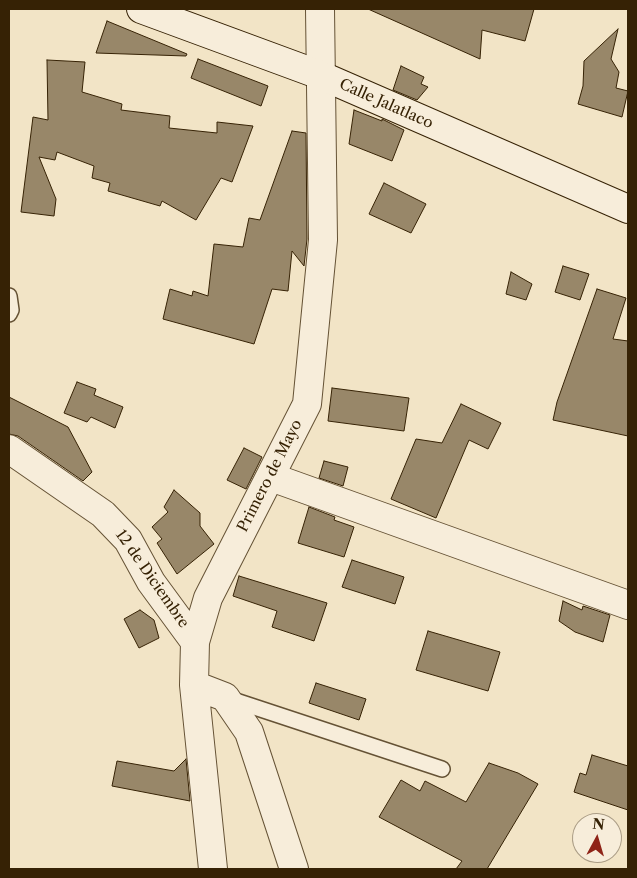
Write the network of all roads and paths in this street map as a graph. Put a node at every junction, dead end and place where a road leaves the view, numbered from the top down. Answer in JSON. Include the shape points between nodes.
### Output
{"nodes":[{"id":1,"x":141,"y":9,"type":"edge"},
{"id":2,"x":320,"y":9,"type":"edge"},
{"id":3,"x":320,"y":75,"type":"junction"},
{"id":4,"x":628,"y":209,"type":"edge"},
{"id":5,"x":9,"y":296,"type":"edge"},
{"id":6,"x":9,"y":314,"type":"edge"},
{"id":7,"x":9,"y":449,"type":"edge"},
{"id":8,"x":271,"y":477,"type":"junction"},
{"id":9,"x":628,"y":605,"type":"edge"},
{"id":10,"x":195,"y":642,"type":"junction"},
{"id":11,"x":194,"y":686,"type":"junction"},
{"id":12,"x":225,"y":697,"type":"junction"},
{"id":13,"x":442,"y":769,"type":"dead end"},
{"id":14,"x":213,"y":869,"type":"edge"},
{"id":15,"x":294,"y":869,"type":"edge"}],
"edges":[{"from":1,"to":3,"type":"street","name":"Calle Jalatlaco"},
{"from":2,"to":3,"type":"street","name":"Primero de Mayo"},
{"from":3,"to":4,"type":"street","name":"Calle Jalatlaco"},
{"from":3,"to":8,"type":"street","name":"Primero de Mayo","via":[[323,240],[307,404]]},
{"from":5,"to":6,"type":"lane"},
{"from":7,"to":10,"type":"street","name":"12 de Diciembre","via":[[103,514],[128,540],[151,582]]},
{"from":8,"to":9,"type":"street"},
{"from":8,"to":10,"type":"street","name":"Primero de Mayo","via":[[208,598]]},
{"from":10,"to":11,"type":"street","name":"Primero de Mayo"},
{"from":11,"to":12,"type":"street"},
{"from":11,"to":14,"type":"street","name":"Primero de Mayo"},
{"from":12,"to":13,"type":"lane"},
{"from":12,"to":15,"type":"street","via":[[249,732]]}]}
